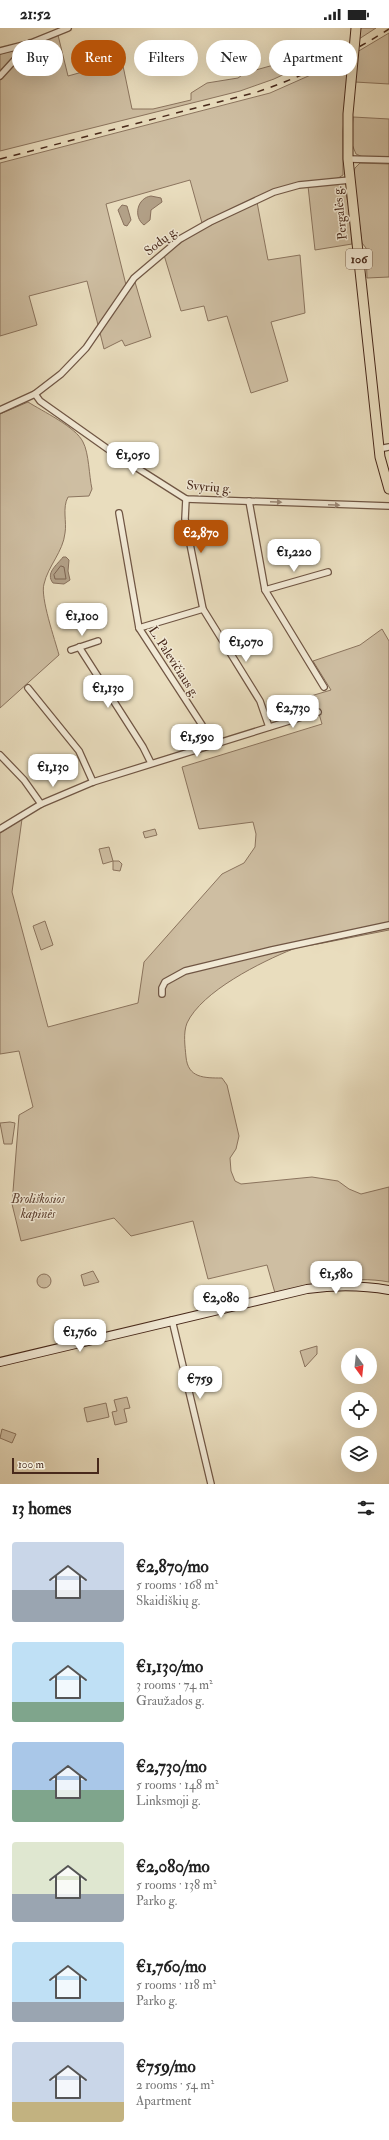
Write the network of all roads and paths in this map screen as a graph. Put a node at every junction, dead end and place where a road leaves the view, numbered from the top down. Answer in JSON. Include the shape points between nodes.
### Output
{"nodes":[{"id":1,"x":68,"y":28,"type":"edge"},
{"id":2,"x":356,"y":28,"type":"edge"},
{"id":3,"x":38,"y":40,"type":"edge"},
{"id":4,"x":12,"y":48,"type":"edge"},
{"id":5,"x":0,"y":51,"type":"edge"},
{"id":6,"x":12,"y":63,"type":"edge"},
{"id":7,"x":0,"y":76,"type":"edge"},
{"id":8,"x":348,"y":159,"type":"junction"},
{"id":9,"x":389,"y":160,"type":"edge"},
{"id":10,"x":350,"y":180,"type":"junction"},
{"id":11,"x":35,"y":394,"type":"junction"},
{"id":12,"x":0,"y":410,"type":"edge"},
{"id":13,"x":389,"y":447,"type":"edge"},
{"id":14,"x":379,"y":449,"type":"junction"},
{"id":15,"x":389,"y":489,"type":"edge"},
{"id":16,"x":186,"y":499,"type":"junction"},
{"id":17,"x":249,"y":501,"type":"junction"},
{"id":18,"x":389,"y":506,"type":"edge"},
{"id":19,"x":119,"y":513,"type":"dead end"},
{"id":20,"x":328,"y":572,"type":"dead end"},
{"id":21,"x":265,"y":590,"type":"junction"},
{"id":22,"x":202,"y":609,"type":"junction"},
{"id":23,"x":139,"y":628,"type":"junction"},
{"id":24,"x":98,"y":641,"type":"dead end"},
{"id":25,"x":79,"y":647,"type":"junction"},
{"id":26,"x":71,"y":650,"type":"dead end"},
{"id":27,"x":324,"y":687,"type":"dead end"},
{"id":28,"x":28,"y":688,"type":"dead end"},
{"id":29,"x":318,"y":712,"type":"dead end"},
{"id":30,"x":202,"y":725,"type":"dead end"},
{"id":31,"x":269,"y":727,"type":"junction"},
{"id":32,"x":0,"y":755,"type":"edge"},
{"id":33,"x":151,"y":763,"type":"junction"},
{"id":34,"x":93,"y":782,"type":"junction"},
{"id":35,"x":41,"y":804,"type":"junction"},
{"id":36,"x":0,"y":829,"type":"edge"},
{"id":37,"x":389,"y":925,"type":"edge"},
{"id":38,"x":162,"y":994,"type":"dead end"},
{"id":39,"x":389,"y":1290,"type":"edge"},
{"id":40,"x":172,"y":1320,"type":"junction"},
{"id":41,"x":0,"y":1362,"type":"edge"},
{"id":42,"x":212,"y":1484,"type":"edge"}],
"edges":[{"from":1,"to":3,"type":"street"},
{"from":2,"to":8,"type":"main road","name":"Pergalės g.","number":"106","via":[[348,114]]},
{"from":4,"to":5,"type":"street"},
{"from":6,"to":7,"type":"street"},
{"from":8,"to":9,"type":"street"},
{"from":8,"to":10,"type":"main road","name":"Pergalės g.","number":"106"},
{"from":10,"to":11,"type":"street","name":"Sodų g.","via":[[300,185],[274,192],[180,239],[134,278],[86,348],[61,374]]},
{"from":10,"to":14,"type":"main road","name":"Pergalės g.","number":"106"},
{"from":11,"to":12,"type":"street","name":"Sodų g."},
{"from":11,"to":16,"type":"street","name":"Svyrių g.","via":[[40,401],[112,452]]},
{"from":13,"to":14,"type":"street"},
{"from":14,"to":15,"type":"main road","name":"Pergalės g.","number":"106"},
{"from":16,"to":17,"type":"street","name":"Svyrių g."},
{"from":16,"to":22,"type":"street","via":[[185,519]]},
{"from":17,"to":18,"type":"street","name":"Svyrių g.","one_way":true},
{"from":17,"to":21,"type":"street"},
{"from":19,"to":23,"type":"street","name":"L. Palevičiaus g."},
{"from":20,"to":21,"type":"street"},
{"from":21,"to":27,"type":"street"},
{"from":22,"to":23,"type":"street"},
{"from":22,"to":31,"type":"street","via":[[260,701]]},
{"from":23,"to":30,"type":"street","name":"L. Palevičiaus g."},
{"from":24,"to":25,"type":"street"},
{"from":25,"to":26,"type":"street"},
{"from":25,"to":33,"type":"street"},
{"from":28,"to":34,"type":"street","via":[[79,752]]},
{"from":29,"to":31,"type":"street"},
{"from":31,"to":33,"type":"street"},
{"from":32,"to":35,"type":"street","via":[[24,780]]},
{"from":33,"to":34,"type":"street"},
{"from":34,"to":35,"type":"street"},
{"from":35,"to":36,"type":"street"},
{"from":37,"to":38,"type":"street","via":[[185,971],[165,982]]},
{"from":39,"to":40,"type":"main road","via":[[368,1286],[335,1285]]},
{"from":40,"to":41,"type":"main road"},
{"from":40,"to":42,"type":"street"}]}
